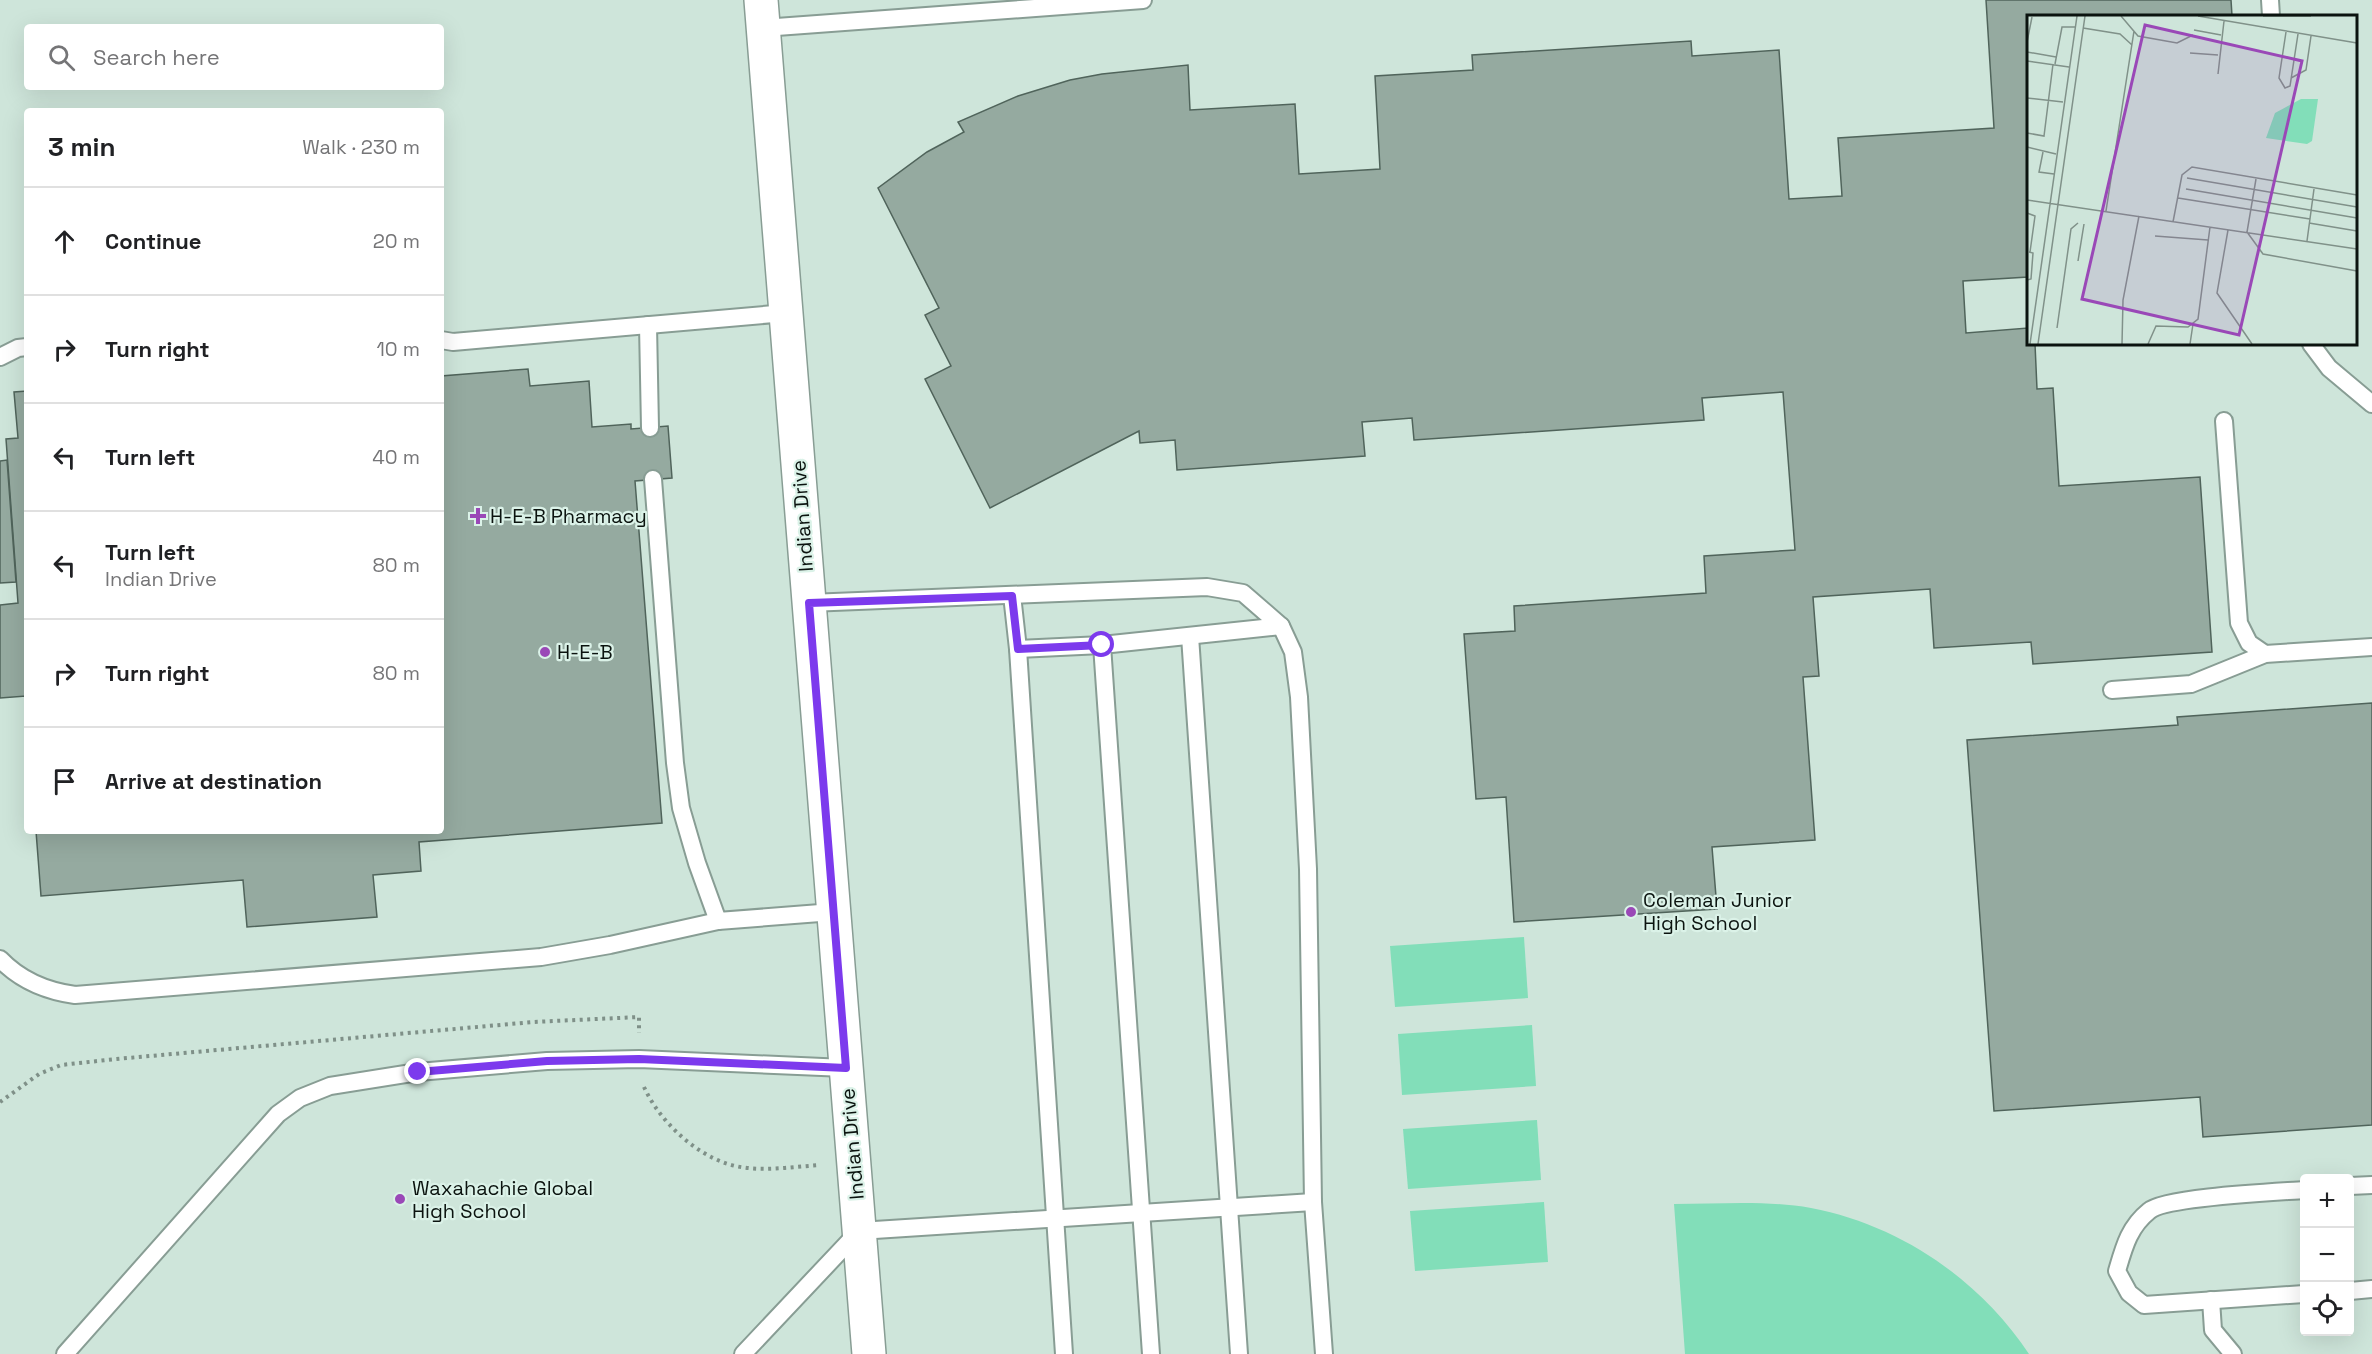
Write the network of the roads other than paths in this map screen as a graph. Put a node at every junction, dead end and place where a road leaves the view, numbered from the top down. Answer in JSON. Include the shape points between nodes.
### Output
{"nodes":[{"id":1,"x":1143,"y":0,"type":"edge"},
{"id":2,"x":762,"y":14,"type":"edge"},
{"id":3,"x":786,"y":313,"type":"junction"},
{"id":4,"x":648,"y":325,"type":"junction"},
{"id":5,"x":444,"y":340,"type":"edge"},
{"id":6,"x":2312,"y":345,"type":"edge"},
{"id":7,"x":24,"y":347,"type":"edge"},
{"id":8,"x":0,"y":357,"type":"edge"},
{"id":9,"x":2372,"y":404,"type":"edge"},
{"id":10,"x":2224,"y":421,"type":"dead end"},
{"id":11,"x":650,"y":428,"type":"dead end"},
{"id":12,"x":652,"y":479,"type":"dead end"},
{"id":13,"x":1012,"y":596,"type":"junction"},
{"id":14,"x":809,"y":603,"type":"junction"},
{"id":15,"x":1281,"y":626,"type":"junction"},
{"id":16,"x":1190,"y":636,"type":"junction"},
{"id":17,"x":1102,"y":645,"type":"junction"},
{"id":18,"x":2372,"y":647,"type":"edge"},
{"id":19,"x":1018,"y":649,"type":"junction"},
{"id":20,"x":2265,"y":654,"type":"junction"},
{"id":21,"x":2112,"y":690,"type":"dead end"},
{"id":22,"x":833,"y":912,"type":"junction"},
{"id":23,"x":718,"y":921,"type":"junction"},
{"id":24,"x":0,"y":959,"type":"edge"},
{"id":25,"x":846,"y":1068,"type":"junction"},
{"id":26,"x":2372,"y":1185,"type":"edge"},
{"id":27,"x":2354,"y":1186,"type":"edge"},
{"id":28,"x":2300,"y":1190,"type":"edge"},
{"id":29,"x":1313,"y":1202,"type":"junction"},
{"id":30,"x":1230,"y":1207,"type":"junction"},
{"id":31,"x":1141,"y":1212,"type":"junction"},
{"id":32,"x":1054,"y":1217,"type":"junction"},
{"id":33,"x":859,"y":1231,"type":"junction"},
{"id":34,"x":2372,"y":1289,"type":"edge"},
{"id":35,"x":2354,"y":1291,"type":"edge"},
{"id":36,"x":2300,"y":1294,"type":"edge"},
{"id":37,"x":2211,"y":1300,"type":"junction"},
{"id":38,"x":65,"y":1354,"type":"edge"},
{"id":39,"x":743,"y":1354,"type":"edge"},
{"id":40,"x":869,"y":1354,"type":"edge"},
{"id":41,"x":1064,"y":1354,"type":"edge"},
{"id":42,"x":1151,"y":1354,"type":"edge"},
{"id":43,"x":1239,"y":1354,"type":"edge"},
{"id":44,"x":1324,"y":1354,"type":"edge"},
{"id":45,"x":2233,"y":1354,"type":"edge"}],
"edges":[{"from":1,"to":2,"type":"lane"},
{"from":2,"to":3,"type":"street","name":"Indian Drive"},
{"from":3,"to":4,"type":"lane"},
{"from":3,"to":14,"type":"street","name":"Indian Drive"},
{"from":4,"to":5,"type":"lane"},
{"from":4,"to":11,"type":"lane"},
{"from":6,"to":9,"type":"lane","via":[[2330,368]]},
{"from":7,"to":8,"type":"lane"},
{"from":10,"to":20,"type":"lane","via":[[2239,623],[2249,643]]},
{"from":12,"to":23,"type":"lane","via":[[681,808]]},
{"from":13,"to":14,"type":"lane"},
{"from":13,"to":15,"type":"lane","via":[[1207,587],[1244,593]]},
{"from":13,"to":19,"type":"lane"},
{"from":14,"to":22,"type":"street","name":"Indian Drive"},
{"from":15,"to":16,"type":"lane"},
{"from":15,"to":29,"type":"lane","via":[[1293,652],[1301,731],[1308,869]]},
{"from":16,"to":17,"type":"lane"},
{"from":16,"to":30,"type":"lane"},
{"from":17,"to":19,"type":"lane"},
{"from":17,"to":31,"type":"lane"},
{"from":18,"to":20,"type":"lane"},
{"from":19,"to":32,"type":"lane"},
{"from":20,"to":21,"type":"lane","via":[[2191,684]]},
{"from":22,"to":23,"type":"lane"},
{"from":22,"to":25,"type":"street","name":"Indian Drive"},
{"from":23,"to":24,"type":"lane","via":[[542,957],[75,995],[56,993],[32,983]]},
{"from":25,"to":33,"type":"street","name":"Indian Drive"},
{"from":25,"to":38,"type":"lane","via":[[683,1060],[567,1060],[418,1072],[330,1086],[300,1098],[278,1114]]},
{"from":26,"to":27,"type":"lane"},
{"from":28,"to":37,"type":"lane","via":[[2188,1200],[2151,1209],[2129,1233],[2117,1271],[2129,1293],[2144,1305]]},
{"from":29,"to":30,"type":"lane"},
{"from":29,"to":44,"type":"lane"},
{"from":30,"to":31,"type":"lane"},
{"from":30,"to":43,"type":"lane"},
{"from":31,"to":32,"type":"lane"},
{"from":31,"to":42,"type":"lane"},
{"from":32,"to":33,"type":"lane"},
{"from":32,"to":41,"type":"lane"},
{"from":33,"to":39,"type":"lane"},
{"from":33,"to":40,"type":"street","name":"Indian Drive"},
{"from":34,"to":35,"type":"lane"},
{"from":36,"to":37,"type":"lane"},
{"from":37,"to":45,"type":"lane","via":[[2213,1330]]}]}
